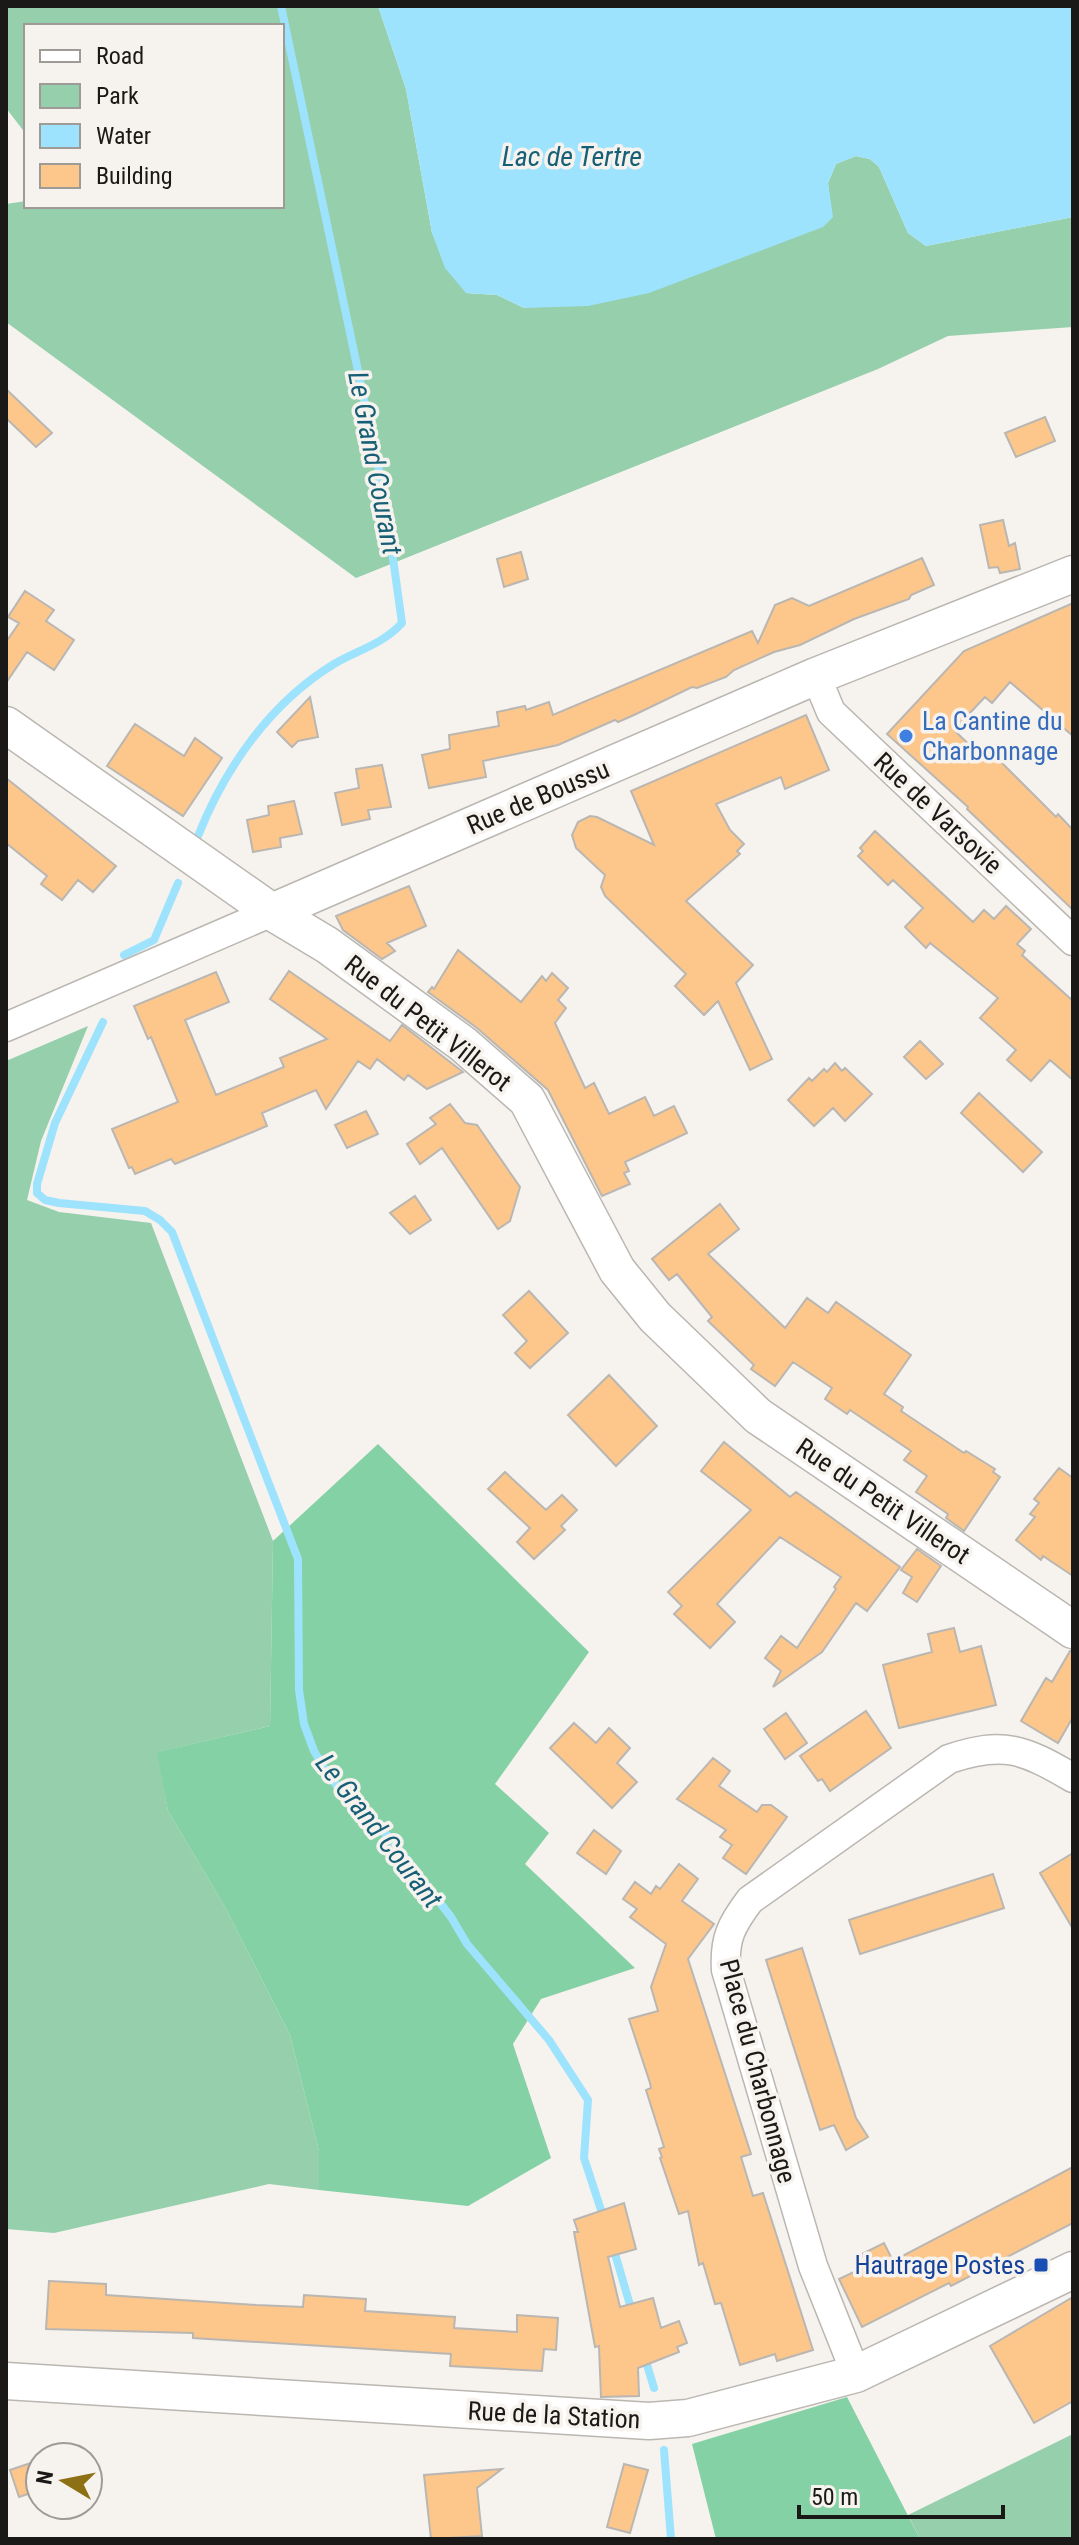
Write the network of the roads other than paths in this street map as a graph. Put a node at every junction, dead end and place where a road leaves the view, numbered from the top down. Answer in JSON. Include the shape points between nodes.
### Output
{"nodes":[{"id":1,"x":1073,"y":574,"type":"edge"},
{"id":2,"x":816,"y":676,"type":"junction"},
{"id":3,"x":6,"y":725,"type":"edge"},
{"id":4,"x":272,"y":912,"type":"junction"},
{"id":5,"x":1073,"y":941,"type":"edge"},
{"id":6,"x":6,"y":1027,"type":"edge"},
{"id":7,"x":1073,"y":1630,"type":"edge"},
{"id":8,"x":1073,"y":1778,"type":"edge"},
{"id":9,"x":1073,"y":2270,"type":"edge"},
{"id":10,"x":856,"y":2374,"type":"junction"},
{"id":11,"x":6,"y":2381,"type":"edge"}],
"edges":[{"from":1,"to":2,"type":"street","name":"Rue de Boussu"},
{"from":2,"to":4,"type":"street","name":"Rue de Boussu"},
{"from":2,"to":5,"type":"street","name":"Rue de Varsovie","via":[[831,712]]},
{"from":3,"to":4,"type":"street","name":"Rue du Petit Villerot"},
{"from":4,"to":6,"type":"street","name":"Rue de Boussu"},
{"from":4,"to":7,"type":"street","name":"Rue du Petit Villerot","via":[[327,945],[463,1044],[527,1100],[617,1270],[655,1317],[758,1416]]},
{"from":8,"to":10,"type":"street","name":"Place du Charbonnage","via":[[1032,1754],[1007,1749],[974,1750],[949,1759],[750,1900],[724,1946],[726,1970],[813,2266]]},
{"from":9,"to":10,"type":"street","name":"Rue de la Station"},
{"from":10,"to":11,"type":"street","name":"Rue de la Station","via":[[688,2418],[649,2421]]}]}
